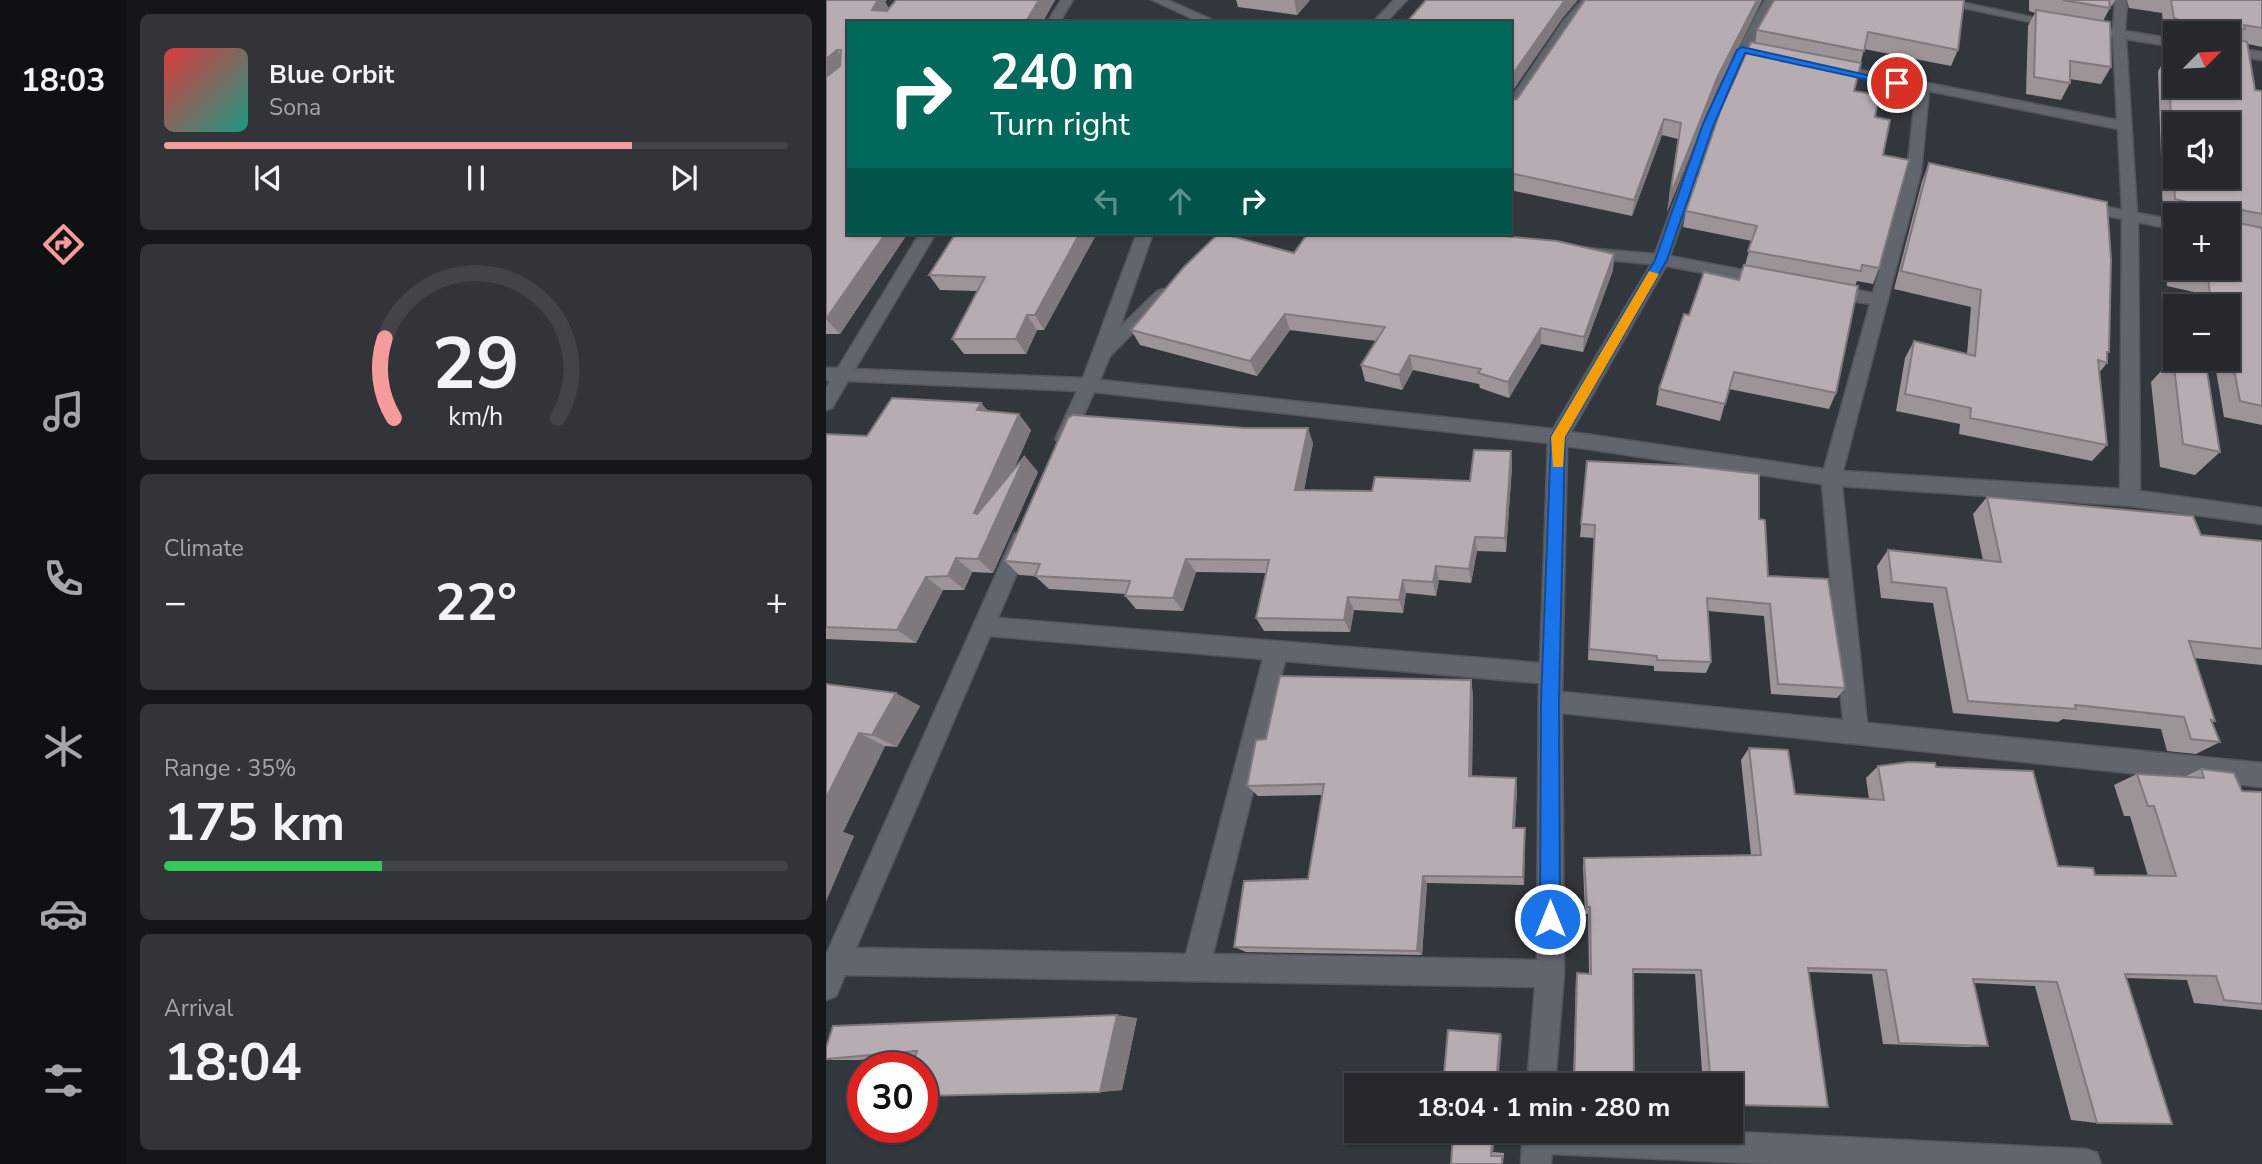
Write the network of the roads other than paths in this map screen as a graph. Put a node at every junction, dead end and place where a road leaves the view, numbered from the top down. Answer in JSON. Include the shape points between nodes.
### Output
{"nodes":[{"id":1,"x":1067,"y":0,"type":"edge"},
{"id":2,"x":1158,"y":0,"type":"edge"},
{"id":3,"x":1401,"y":0,"type":"edge"},
{"id":4,"x":1589,"y":0,"type":"edge"},
{"id":5,"x":1771,"y":0,"type":"edge"},
{"id":6,"x":1932,"y":0,"type":"edge"},
{"id":7,"x":2010,"y":0,"type":"edge"},
{"id":8,"x":2121,"y":0,"type":"edge"},
{"id":9,"x":2006,"y":16,"type":"junction"},
{"id":10,"x":1054,"y":21,"type":"edge"},
{"id":11,"x":1208,"y":21,"type":"edge"},
{"id":12,"x":1378,"y":21,"type":"edge"},
{"id":13,"x":2069,"y":26,"type":"edge"},
{"id":14,"x":2094,"y":30,"type":"edge"},
{"id":15,"x":2119,"y":34,"type":"junction"},
{"id":16,"x":2163,"y":41,"type":"edge"},
{"id":17,"x":2240,"y":53,"type":"edge"},
{"id":18,"x":2262,"y":56,"type":"edge"},
{"id":19,"x":1820,"y":66,"type":"edge"},
{"id":20,"x":1923,"y":88,"type":"junction"},
{"id":21,"x":1512,"y":105,"type":"edge"},
{"id":22,"x":2126,"y":126,"type":"junction"},
{"id":23,"x":2063,"y":203,"type":"edge"},
{"id":24,"x":2130,"y":217,"type":"junction"},
{"id":25,"x":2163,"y":223,"type":"edge"},
{"id":26,"x":927,"y":235,"type":"edge"},
{"id":27,"x":1143,"y":235,"type":"edge"},
{"id":28,"x":1567,"y":251,"type":"edge"},
{"id":29,"x":1661,"y":260,"type":"junction"},
{"id":30,"x":1179,"y":280,"type":"edge"},
{"id":31,"x":1784,"y":282,"type":"edge"},
{"id":32,"x":1811,"y":288,"type":"edge"},
{"id":33,"x":1879,"y":300,"type":"junction"},
{"id":34,"x":1102,"y":355,"type":"junction"},
{"id":35,"x":835,"y":374,"type":"edge"},
{"id":36,"x":1088,"y":385,"type":"junction"},
{"id":37,"x":826,"y":403,"type":"edge"},
{"id":38,"x":1558,"y":437,"type":"junction"},
{"id":39,"x":1055,"y":461,"type":"edge"},
{"id":40,"x":1831,"y":478,"type":"junction"},
{"id":41,"x":2130,"y":498,"type":"junction"},
{"id":42,"x":2262,"y":516,"type":"edge"},
{"id":43,"x":1027,"y":525,"type":"edge"},
{"id":44,"x":983,"y":626,"type":"junction"},
{"id":45,"x":1276,"y":651,"type":"junction"},
{"id":46,"x":1553,"y":674,"type":"junction"},
{"id":47,"x":1550,"y":701,"type":"junction"},
{"id":48,"x":1856,"y":733,"type":"junction"},
{"id":49,"x":2262,"y":775,"type":"edge"},
{"id":50,"x":1196,"y":967,"type":"junction"},
{"id":51,"x":832,"y":974,"type":"edge"},
{"id":52,"x":1549,"y":974,"type":"junction"},
{"id":53,"x":1542,"y":1073,"type":"edge"},
{"id":54,"x":1537,"y":1144,"type":"edge"},
{"id":55,"x":2086,"y":1164,"type":"edge"}],
"edges":[{"from":1,"to":10,"type":"street"},
{"from":2,"to":11,"type":"street"},
{"from":3,"to":12,"type":"street"},
{"from":4,"to":21,"type":"street"},
{"from":5,"to":29,"type":"street","via":[[1709,124]]},
{"from":6,"to":9,"type":"street"},
{"from":7,"to":9,"type":"street"},
{"from":8,"to":15,"type":"street"},
{"from":9,"to":13,"type":"street"},
{"from":14,"to":15,"type":"street"},
{"from":15,"to":16,"type":"street"},
{"from":15,"to":22,"type":"street"},
{"from":17,"to":18,"type":"street"},
{"from":19,"to":20,"type":"street"},
{"from":20,"to":22,"type":"street"},
{"from":20,"to":33,"type":"street","via":[[1921,173]]},
{"from":22,"to":24,"type":"street"},
{"from":23,"to":24,"type":"street"},
{"from":24,"to":25,"type":"street"},
{"from":24,"to":41,"type":"street"},
{"from":26,"to":35,"type":"street"},
{"from":27,"to":34,"type":"street"},
{"from":28,"to":29,"type":"street"},
{"from":29,"to":31,"type":"street"},
{"from":29,"to":38,"type":"street"},
{"from":30,"to":34,"type":"street"},
{"from":32,"to":33,"type":"street"},
{"from":33,"to":40,"type":"street"},
{"from":34,"to":36,"type":"street"},
{"from":35,"to":36,"type":"street"},
{"from":35,"to":37,"type":"street"},
{"from":36,"to":38,"type":"street"},
{"from":36,"to":39,"type":"street"},
{"from":38,"to":40,"type":"street"},
{"from":38,"to":46,"type":"street"},
{"from":40,"to":41,"type":"street"},
{"from":40,"to":48,"type":"street"},
{"from":41,"to":42,"type":"street"},
{"from":43,"to":44,"type":"street"},
{"from":44,"to":45,"type":"street"},
{"from":44,"to":51,"type":"street"},
{"from":45,"to":46,"type":"street"},
{"from":45,"to":50,"type":"street"},
{"from":46,"to":47,"type":"street"},
{"from":47,"to":48,"type":"street"},
{"from":47,"to":52,"type":"street"},
{"from":48,"to":49,"type":"street"},
{"from":50,"to":51,"type":"street"},
{"from":50,"to":52,"type":"street"},
{"from":52,"to":53,"type":"street"},
{"from":54,"to":55,"type":"street"}]}
